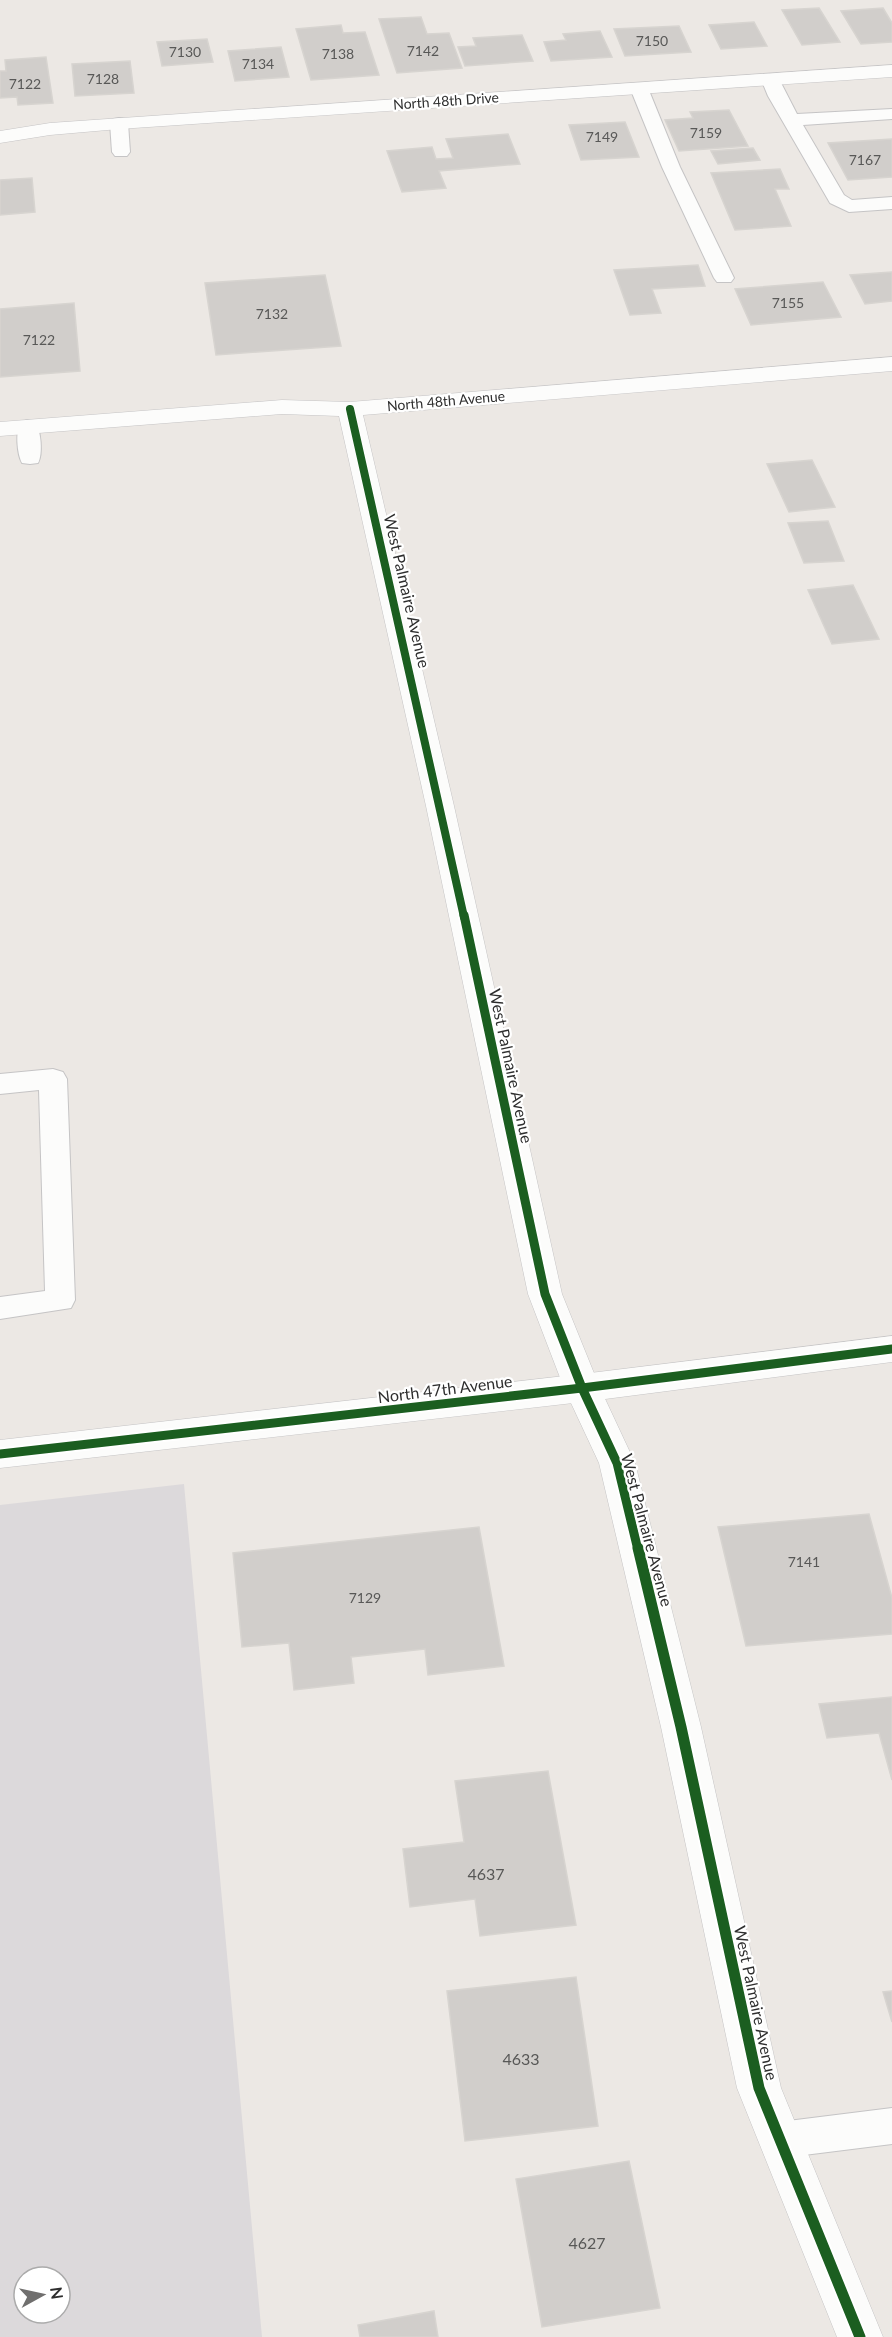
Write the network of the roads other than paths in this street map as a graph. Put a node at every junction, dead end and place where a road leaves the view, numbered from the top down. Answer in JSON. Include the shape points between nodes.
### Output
{"nodes":[{"id":1,"x":892,"y":71,"type":"edge"},
{"id":2,"x":770,"y":79,"type":"junction"},
{"id":3,"x":639,"y":88,"type":"junction"},
{"id":4,"x":892,"y":114,"type":"edge"},
{"id":5,"x":791,"y":120,"type":"junction"},
{"id":6,"x":119,"y":123,"type":"junction"},
{"id":7,"x":0,"y":137,"type":"edge"},
{"id":8,"x":121,"y":152,"type":"dead end"},
{"id":9,"x":892,"y":203,"type":"edge"},
{"id":10,"x":724,"y":278,"type":"dead end"},
{"id":11,"x":892,"y":364,"type":"edge"},
{"id":12,"x":350,"y":409,"type":"junction"},
{"id":13,"x":28,"y":426,"type":"junction"},
{"id":14,"x":0,"y":429,"type":"edge"},
{"id":15,"x":30,"y":458,"type":"dead end"},
{"id":16,"x":0,"y":1084,"type":"edge"},
{"id":17,"x":0,"y":1308,"type":"edge"},
{"id":18,"x":892,"y":1349,"type":"edge"},
{"id":19,"x":582,"y":1388,"type":"junction"},
{"id":20,"x":0,"y":1454,"type":"edge"},
{"id":21,"x":892,"y":2126,"type":"edge"},
{"id":22,"x":780,"y":2140,"type":"junction"},
{"id":23,"x":860,"y":2337,"type":"edge"}],
"edges":[{"from":1,"to":2,"type":"street","name":"North 48th Drive"},
{"from":2,"to":3,"type":"street","name":"North 48th Drive"},
{"from":2,"to":5,"type":"lane"},
{"from":3,"to":6,"type":"street","name":"North 48th Drive"},
{"from":3,"to":10,"type":"lane","via":[[671,167]]},
{"from":4,"to":5,"type":"lane"},
{"from":5,"to":9,"type":"lane","via":[[837,199],[849,206]]},
{"from":6,"to":7,"type":"street","name":"North 48th Drive"},
{"from":6,"to":8,"type":"lane"},
{"from":11,"to":12,"type":"street","name":"North 48th Avenue"},
{"from":12,"to":13,"type":"street","name":"North 48th Avenue","via":[[282,407]]},
{"from":12,"to":19,"type":"street","name":"West Palmaire Avenue","via":[[438,795],[544,1294]]},
{"from":13,"to":14,"type":"street","name":"North 48th Avenue"},
{"from":13,"to":15,"type":"lane"},
{"from":16,"to":17,"type":"lane","via":[[53,1078],[60,1300]]},
{"from":18,"to":19,"type":"street","name":"North 47th Avenue"},
{"from":19,"to":20,"type":"street","name":"North 47th Avenue"},
{"from":19,"to":22,"type":"street","name":"West Palmaire Avenue","via":[[617,1463],[681,1727],[759,2088]]},
{"from":21,"to":22,"type":"lane"},
{"from":22,"to":23,"type":"street","name":"West Palmaire Avenue"}]}
